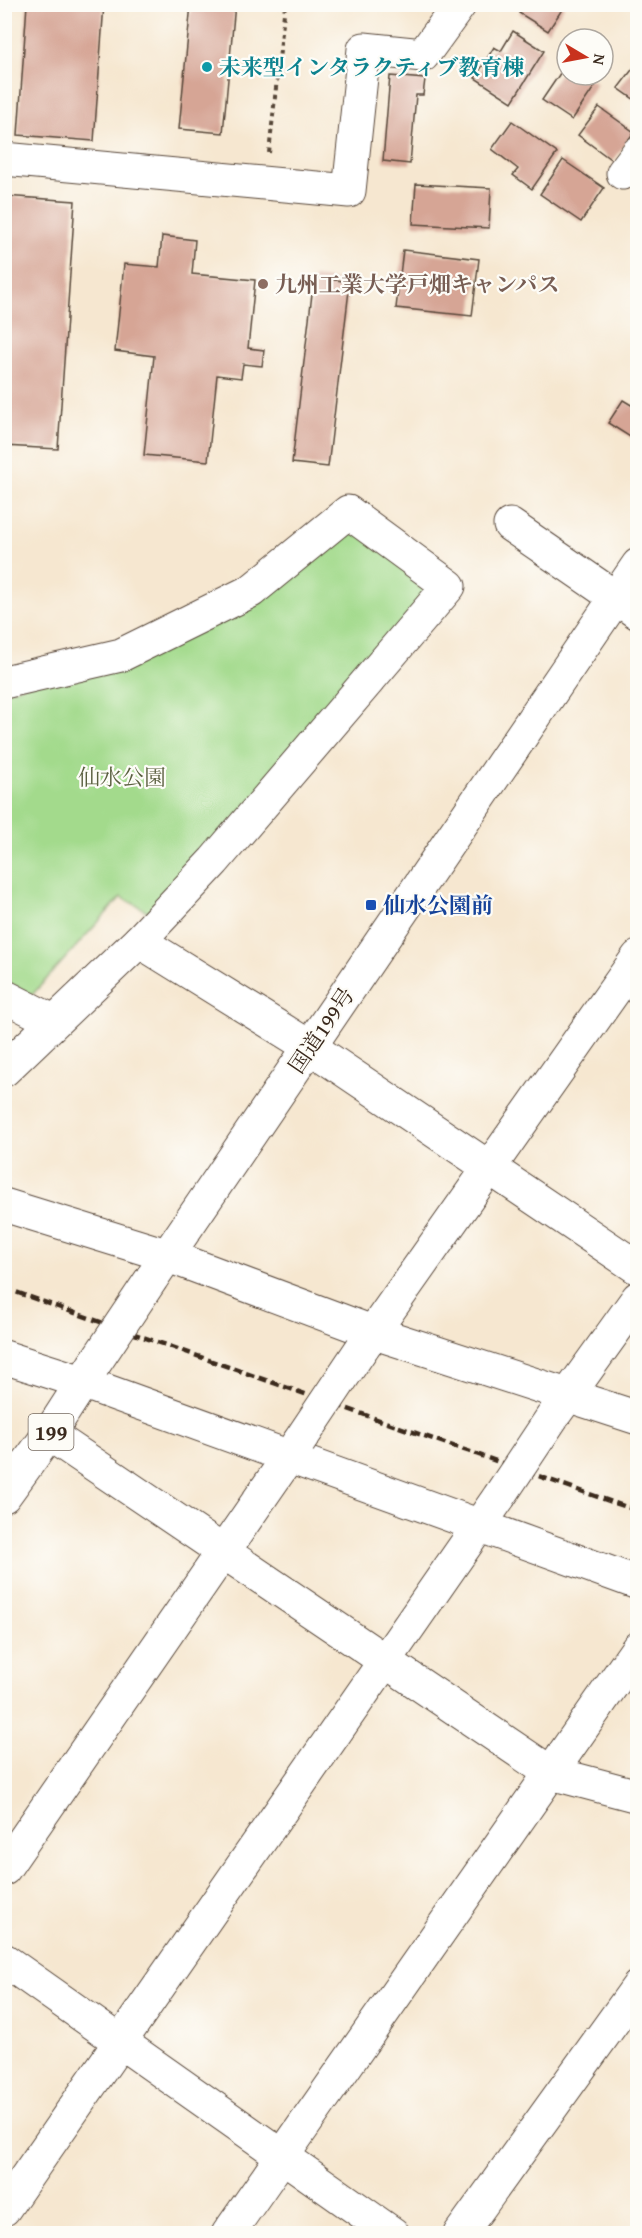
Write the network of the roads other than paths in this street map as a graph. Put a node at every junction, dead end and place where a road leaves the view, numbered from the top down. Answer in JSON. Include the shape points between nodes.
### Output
{"nodes":[{"id":1,"x":460,"y":4,"type":"edge"},
{"id":2,"x":4,"y":159,"type":"edge"},
{"id":3,"x":510,"y":525,"type":"dead end"},
{"id":4,"x":638,"y":565,"type":"edge"},
{"id":5,"x":626,"y":606,"type":"edge"},
{"id":6,"x":4,"y":682,"type":"edge"},
{"id":7,"x":139,"y":941,"type":"junction"},
{"id":8,"x":638,"y":957,"type":"edge"},
{"id":9,"x":4,"y":996,"type":"edge"},
{"id":10,"x":53,"y":1021,"type":"junction"},
{"id":11,"x":310,"y":1047,"type":"junction"},
{"id":12,"x":4,"y":1070,"type":"edge"},
{"id":13,"x":487,"y":1167,"type":"junction"},
{"id":14,"x":4,"y":1205,"type":"edge"},
{"id":15,"x":159,"y":1266,"type":"junction"},
{"id":16,"x":638,"y":1268,"type":"edge"},
{"id":17,"x":638,"y":1298,"type":"edge"},
{"id":18,"x":367,"y":1340,"type":"junction"},
{"id":19,"x":4,"y":1357,"type":"edge"},
{"id":20,"x":87,"y":1374,"type":"junction"},
{"id":21,"x":560,"y":1405,"type":"junction"},
{"id":22,"x":638,"y":1418,"type":"edge"},
{"id":23,"x":49,"y":1434,"type":"junction"},
{"id":24,"x":294,"y":1450,"type":"junction"},
{"id":25,"x":4,"y":1496,"type":"edge"},
{"id":26,"x":480,"y":1524,"type":"junction"},
{"id":27,"x":224,"y":1552,"type":"junction"},
{"id":28,"x":638,"y":1583,"type":"edge"},
{"id":29,"x":638,"y":1648,"type":"edge"},
{"id":30,"x":387,"y":1662,"type":"junction"},
{"id":31,"x":551,"y":1773,"type":"junction"},
{"id":32,"x":638,"y":1796,"type":"edge"},
{"id":33,"x":4,"y":1869,"type":"edge"},
{"id":34,"x":4,"y":1960,"type":"edge"},
{"id":35,"x":638,"y":1987,"type":"edge"},
{"id":36,"x":121,"y":2042,"type":"junction"},
{"id":37,"x":284,"y":2157,"type":"junction"},
{"id":38,"x":4,"y":2209,"type":"edge"},
{"id":39,"x":228,"y":2234,"type":"edge"},
{"id":40,"x":393,"y":2234,"type":"edge"},
{"id":41,"x":460,"y":2234,"type":"edge"}],
"edges":[{"from":1,"to":2,"type":"main road","via":[[423,55],[364,49],[349,191]]},
{"from":3,"to":5,"type":"main road"},
{"from":4,"to":5,"type":"main road","name":"国道199号","number":"199"},
{"from":5,"to":11,"type":"main road","name":"国道199号","number":"199"},
{"from":6,"to":7,"type":"main road","via":[[121,655],[251,591],[348,512],[449,586],[214,861]]},
{"from":7,"to":10,"type":"main road"},
{"from":7,"to":11,"type":"main road"},
{"from":8,"to":13,"type":"main road"},
{"from":9,"to":10,"type":"main road"},
{"from":10,"to":12,"type":"main road"},
{"from":11,"to":13,"type":"main road"},
{"from":11,"to":15,"type":"main road","name":"国道199号","number":"199"},
{"from":13,"to":16,"type":"main road"},
{"from":13,"to":18,"type":"main road"},
{"from":14,"to":15,"type":"main road"},
{"from":15,"to":18,"type":"main road"},
{"from":15,"to":20,"type":"main road","name":"国道199号","number":"199","bridge":true},
{"from":17,"to":21,"type":"main road"},
{"from":18,"to":21,"type":"main road"},
{"from":18,"to":24,"type":"main road","bridge":true},
{"from":19,"to":20,"type":"main road"},
{"from":20,"to":23,"type":"main road","name":"国道199号","number":"199"},
{"from":20,"to":24,"type":"main road"},
{"from":21,"to":22,"type":"main road"},
{"from":21,"to":26,"type":"main road","bridge":true},
{"from":23,"to":25,"type":"main road","name":"国道199号","number":"199"},
{"from":23,"to":27,"type":"main road"},
{"from":24,"to":26,"type":"main road"},
{"from":24,"to":27,"type":"main road"},
{"from":26,"to":28,"type":"main road"},
{"from":26,"to":30,"type":"main road"},
{"from":27,"to":30,"type":"main road"},
{"from":27,"to":33,"type":"main road"},
{"from":29,"to":31,"type":"main road"},
{"from":30,"to":31,"type":"main road"},
{"from":30,"to":36,"type":"main road"},
{"from":31,"to":32,"type":"main road"},
{"from":31,"to":37,"type":"main road"},
{"from":34,"to":36,"type":"main road"},
{"from":35,"to":41,"type":"main road"},
{"from":36,"to":37,"type":"main road"},
{"from":36,"to":38,"type":"main road"},
{"from":37,"to":39,"type":"main road"},
{"from":37,"to":40,"type":"main road"}]}
